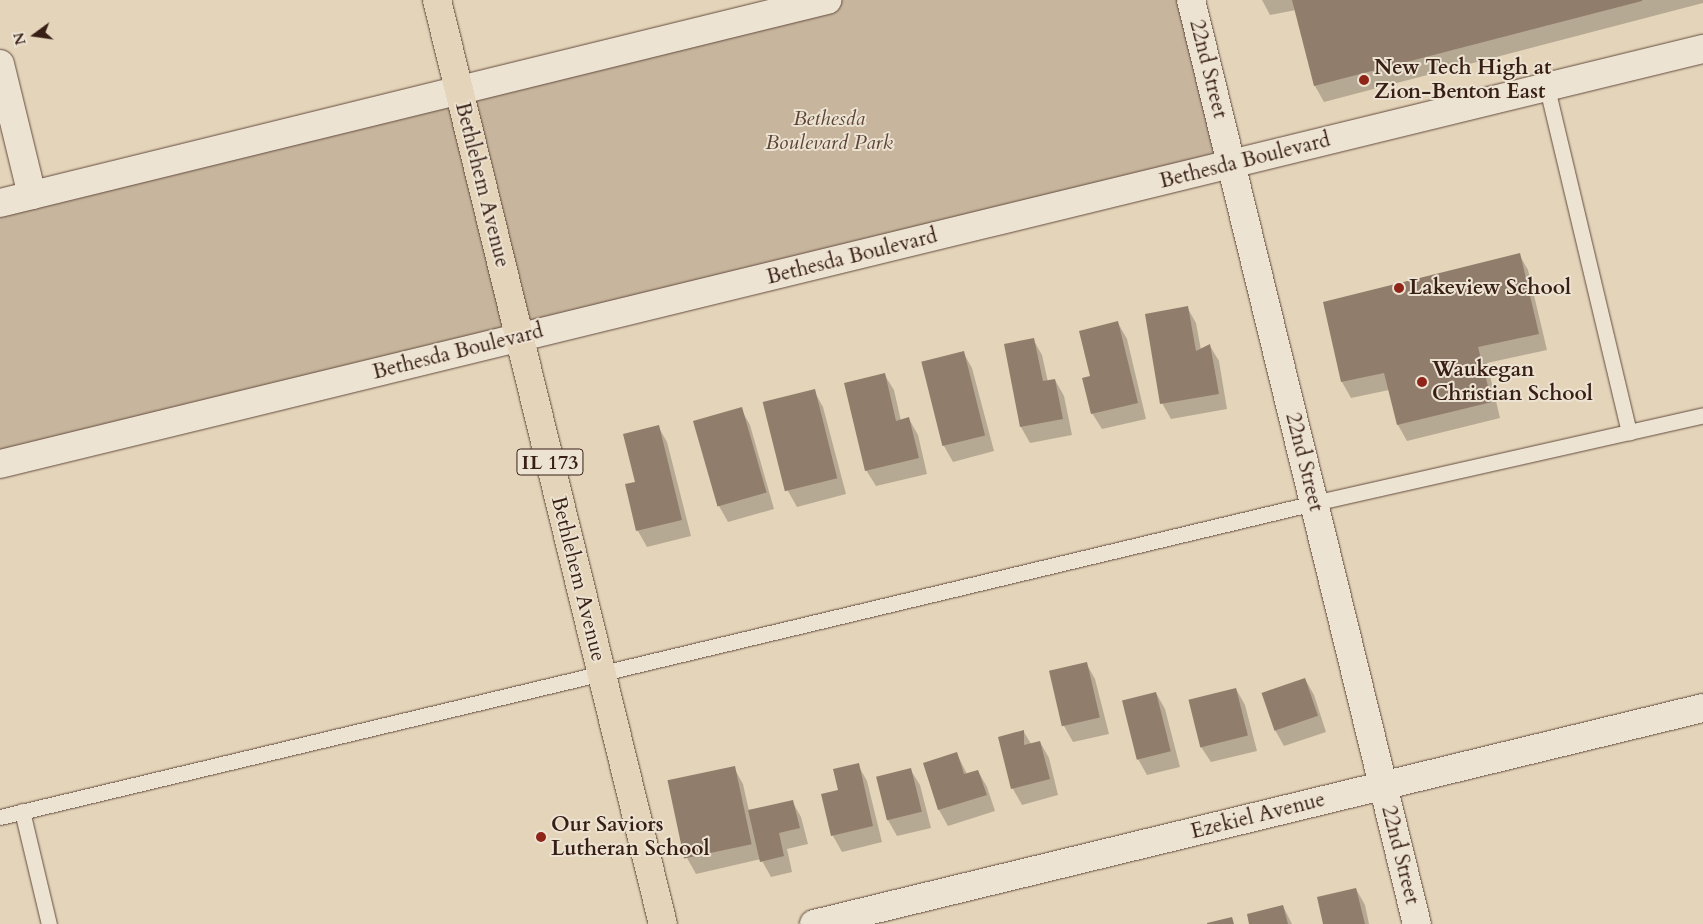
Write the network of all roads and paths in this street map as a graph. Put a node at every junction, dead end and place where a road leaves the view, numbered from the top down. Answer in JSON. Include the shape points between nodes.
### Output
{"nodes":[{"id":1,"x":437,"y":0,"type":"edge"},
{"id":2,"x":827,"y":0,"type":"edge"},
{"id":3,"x":1191,"y":0,"type":"edge"},
{"id":4,"x":1703,"y":49,"type":"edge"},
{"id":5,"x":0,"y":64,"type":"edge"},
{"id":6,"x":1547,"y":88,"type":"junction"},
{"id":7,"x":459,"y":90,"type":"junction"},
{"id":8,"x":1231,"y":165,"type":"junction"},
{"id":9,"x":32,"y":195,"type":"junction"},
{"id":10,"x":0,"y":203,"type":"edge"},
{"id":11,"x":519,"y":337,"type":"junction"},
{"id":12,"x":1703,"y":415,"type":"edge"},
{"id":13,"x":1629,"y":432,"type":"junction"},
{"id":14,"x":0,"y":464,"type":"edge"},
{"id":15,"x":1314,"y":503,"type":"junction"},
{"id":16,"x":602,"y":673,"type":"junction"},
{"id":17,"x":1703,"y":708,"type":"edge"},
{"id":18,"x":1383,"y":786,"type":"junction"},
{"id":19,"x":22,"y":812,"type":"junction"},
{"id":20,"x":0,"y":817,"type":"edge"},
{"id":21,"x":49,"y":924,"type":"edge"},
{"id":22,"x":663,"y":924,"type":"edge"},
{"id":23,"x":814,"y":924,"type":"edge"},
{"id":24,"x":1417,"y":924,"type":"edge"}],
"edges":[{"from":1,"to":7,"type":"main road","name":"Bethlehem Avenue","number":"IL 173"},
{"from":2,"to":7,"type":"street"},
{"from":3,"to":8,"type":"street","name":"22nd Street"},
{"from":4,"to":6,"type":"street","name":"Bethesda Boulevard"},
{"from":5,"to":9,"type":"street"},
{"from":6,"to":8,"type":"street","name":"Bethesda Boulevard"},
{"from":6,"to":13,"type":"lane"},
{"from":7,"to":9,"type":"street"},
{"from":7,"to":11,"type":"main road","name":"Bethlehem Avenue","number":"IL 173"},
{"from":8,"to":11,"type":"street","name":"Bethesda Boulevard"},
{"from":8,"to":15,"type":"street","name":"22nd Street"},
{"from":9,"to":10,"type":"street"},
{"from":11,"to":14,"type":"street","name":"Bethesda Boulevard"},
{"from":11,"to":16,"type":"main road","name":"Bethlehem Avenue","number":"IL 173"},
{"from":12,"to":13,"type":"lane"},
{"from":13,"to":15,"type":"lane"},
{"from":15,"to":16,"type":"lane"},
{"from":15,"to":18,"type":"street","name":"22nd Street"},
{"from":16,"to":19,"type":"lane"},
{"from":16,"to":22,"type":"main road","name":"Bethlehem Avenue","number":"IL 173"},
{"from":17,"to":18,"type":"street","name":"Ezekiel Avenue"},
{"from":18,"to":23,"type":"street","name":"Ezekiel Avenue"},
{"from":18,"to":24,"type":"street","name":"22nd Street"},
{"from":19,"to":20,"type":"lane"},
{"from":19,"to":21,"type":"lane"}]}
